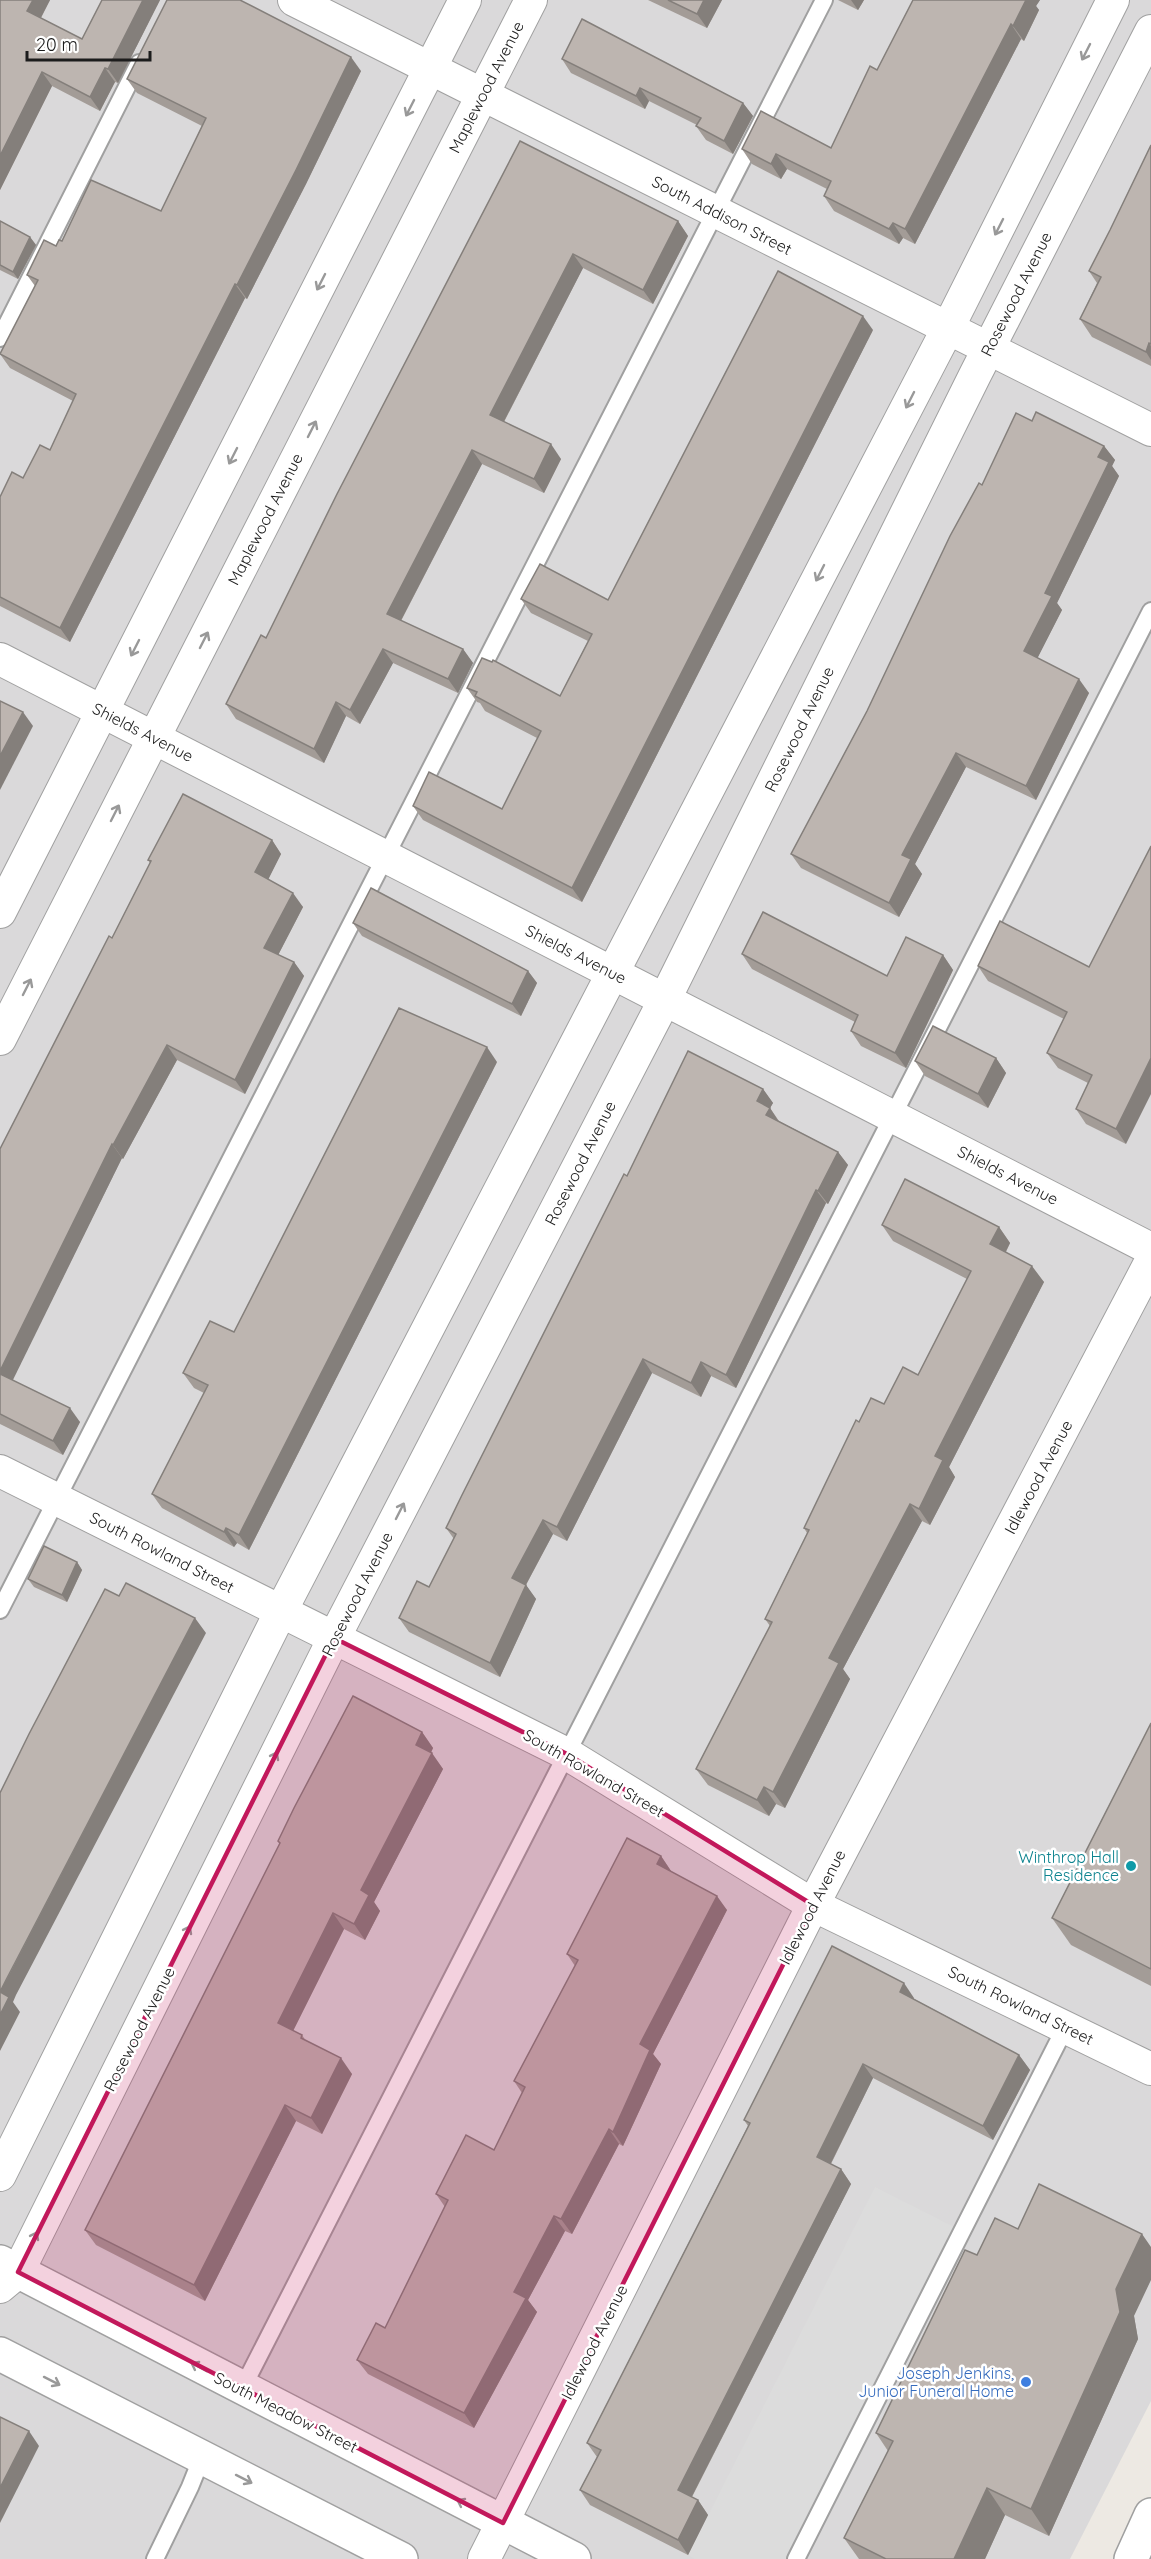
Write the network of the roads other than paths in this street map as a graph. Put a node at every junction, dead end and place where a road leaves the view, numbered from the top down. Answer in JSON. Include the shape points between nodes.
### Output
{"nodes":[{"id":1,"x":294,"y":0,"type":"edge"},
{"id":2,"x":465,"y":0,"type":"edge"},
{"id":3,"x":531,"y":0,"type":"edge"},
{"id":4,"x":824,"y":0,"type":"edge"},
{"id":5,"x":1113,"y":0,"type":"edge"},
{"id":6,"x":1151,"y":31,"type":"edge"},
{"id":7,"x":145,"y":53,"type":"edge"},
{"id":8,"x":430,"y":68,"type":"junction"},
{"id":9,"x":482,"y":94,"type":"junction"},
{"id":10,"x":716,"y":211,"type":"junction"},
{"id":11,"x":948,"y":328,"type":"junction"},
{"id":12,"x":0,"y":338,"type":"edge"},
{"id":13,"x":988,"y":348,"type":"junction"},
{"id":14,"x":1151,"y":430,"type":"edge"},
{"id":15,"x":1151,"y":611,"type":"edge"},
{"id":16,"x":0,"y":659,"type":"edge"},
{"id":17,"x":103,"y":711,"type":"junction"},
{"id":18,"x":154,"y":738,"type":"junction"},
{"id":19,"x":385,"y":856,"type":"junction"},
{"id":20,"x":0,"y":912,"type":"edge"},
{"id":21,"x":613,"y":973,"type":"junction"},
{"id":22,"x":665,"y":999,"type":"junction"},
{"id":23,"x":0,"y":1039,"type":"edge"},
{"id":24,"x":892,"y":1116,"type":"junction"},
{"id":25,"x":1151,"y":1249,"type":"edge"},
{"id":26,"x":1151,"y":1261,"type":"edge"},
{"id":27,"x":0,"y":1471,"type":"edge"},
{"id":28,"x":57,"y":1499,"type":"junction"},
{"id":29,"x":0,"y":1610,"type":"edge"},
{"id":30,"x":280,"y":1611,"type":"junction"},
{"id":31,"x":334,"y":1638,"type":"junction"},
{"id":32,"x":567,"y":1754,"type":"junction"},
{"id":33,"x":813,"y":1905,"type":"junction"},
{"id":34,"x":1066,"y":2026,"type":"junction"},
{"id":35,"x":1151,"y":2069,"type":"edge"},
{"id":36,"x":0,"y":2175,"type":"edge"},
{"id":37,"x":6,"y":2274,"type":"edge"},
{"id":38,"x":0,"y":2354,"type":"edge"},
{"id":39,"x":243,"y":2390,"type":"junction"},
{"id":40,"x":202,"y":2457,"type":"junction"},
{"id":41,"x":1151,"y":2515,"type":"edge"},
{"id":42,"x":503,"y":2523,"type":"junction"},
{"id":43,"x":155,"y":2559,"type":"edge"},
{"id":44,"x":401,"y":2559,"type":"edge"},
{"id":45,"x":484,"y":2559,"type":"edge"},
{"id":46,"x":574,"y":2559,"type":"edge"},
{"id":47,"x":796,"y":2559,"type":"edge"},
{"id":48,"x":1131,"y":2559,"type":"edge"}],
"edges":[{"from":1,"to":8,"type":"street","name":"South Addison Street"},
{"from":2,"to":8,"type":"street"},
{"from":3,"to":9,"type":"street","name":"Maplewood Avenue"},
{"from":4,"to":10,"type":"lane"},
{"from":5,"to":11,"type":"street","one_way":true},
{"from":6,"to":13,"type":"street","name":"Rosewood Avenue"},
{"from":7,"to":12,"type":"lane"},
{"from":8,"to":9,"type":"street","name":"South Addison Street"},
{"from":8,"to":17,"type":"street","one_way":true},
{"from":9,"to":10,"type":"street","name":"South Addison Street"},
{"from":18,"to":9,"type":"street","name":"Maplewood Avenue","one_way":true},
{"from":10,"to":11,"type":"street","name":"South Addison Street"},
{"from":10,"to":19,"type":"lane"},
{"from":11,"to":13,"type":"street","name":"South Addison Street"},
{"from":11,"to":21,"type":"street","one_way":true},
{"from":13,"to":14,"type":"street","name":"South Addison Street"},
{"from":13,"to":22,"type":"street","name":"Rosewood Avenue"},
{"from":15,"to":24,"type":"lane"},
{"from":16,"to":17,"type":"street","name":"Shields Avenue"},
{"from":17,"to":18,"type":"street","name":"Shields Avenue"},
{"from":17,"to":20,"type":"street"},
{"from":18,"to":19,"type":"street","name":"Shields Avenue"},
{"from":23,"to":18,"type":"street","name":"Maplewood Avenue","one_way":true},
{"from":19,"to":21,"type":"street","name":"Shields Avenue"},
{"from":19,"to":28,"type":"lane"},
{"from":21,"to":22,"type":"street","name":"Shields Avenue"},
{"from":21,"to":30,"type":"street"},
{"from":22,"to":24,"type":"street","name":"Shields Avenue"},
{"from":31,"to":22,"type":"street","name":"Rosewood Avenue","one_way":true},
{"from":24,"to":25,"type":"street","name":"Shields Avenue"},
{"from":24,"to":32,"type":"lane"},
{"from":26,"to":33,"type":"street","name":"Idlewood Avenue"},
{"from":27,"to":28,"type":"street","name":"South Rowland Street"},
{"from":28,"to":29,"type":"lane"},
{"from":28,"to":30,"type":"street","name":"South Rowland Street"},
{"from":30,"to":31,"type":"street","name":"South Rowland Street"},
{"from":30,"to":36,"type":"street"},
{"from":31,"to":32,"type":"street","name":"South Rowland Street"},
{"from":37,"to":31,"type":"street","name":"Rosewood Avenue","one_way":true},
{"from":32,"to":33,"type":"street","name":"South Rowland Street"},
{"from":32,"to":39,"type":"lane"},
{"from":33,"to":34,"type":"street","name":"South Rowland Street"},
{"from":33,"to":42,"type":"street","name":"Idlewood Avenue"},
{"from":34,"to":35,"type":"street","name":"South Rowland Street"},
{"from":34,"to":47,"type":"lane"},
{"from":39,"to":37,"type":"street","name":"South Meadow Street","one_way":true},
{"from":38,"to":40,"type":"street","one_way":true},
{"from":42,"to":39,"type":"street","name":"South Meadow Street","one_way":true},
{"from":40,"to":43,"type":"lane"},
{"from":40,"to":44,"type":"street","one_way":true},
{"from":41,"to":48,"type":"street"},
{"from":42,"to":45,"type":"street","name":"Idlewood Avenue"},
{"from":42,"to":46,"type":"street","name":"South Meadow Street"}]}
